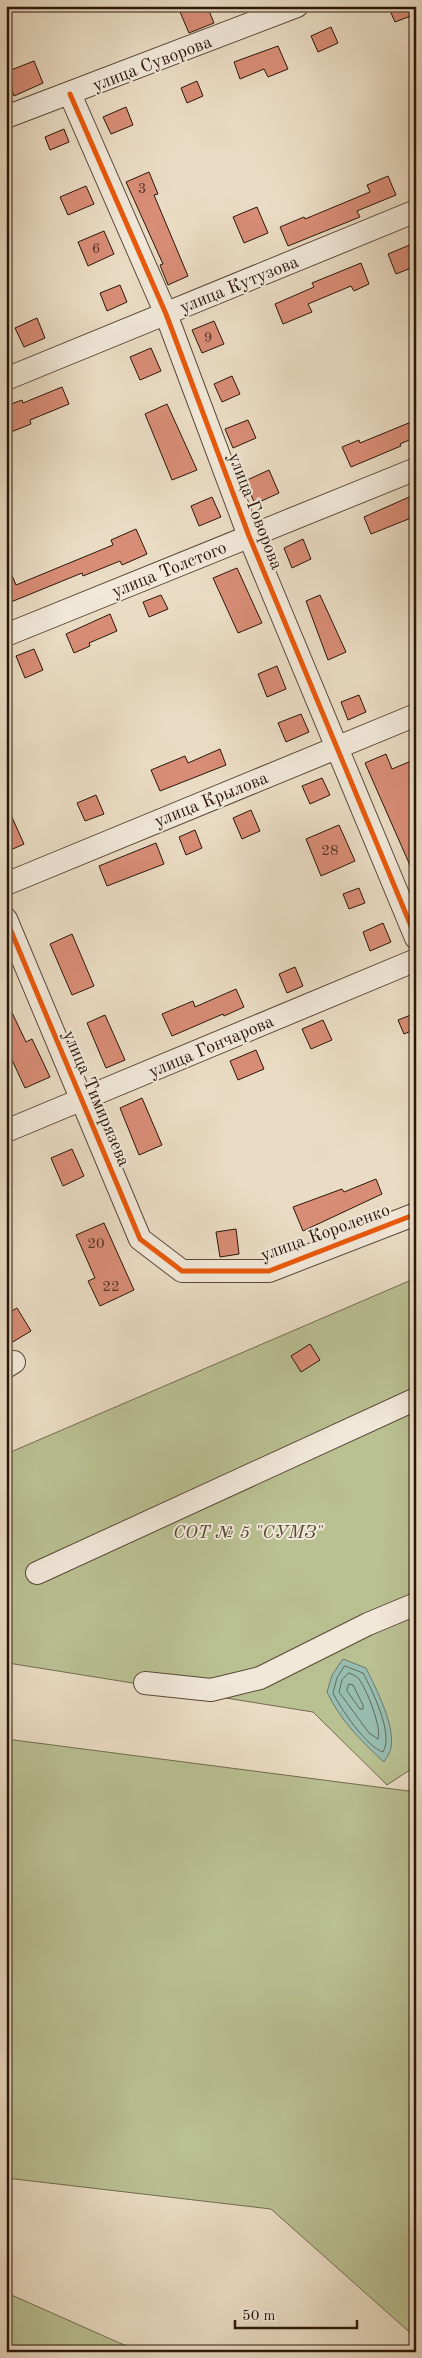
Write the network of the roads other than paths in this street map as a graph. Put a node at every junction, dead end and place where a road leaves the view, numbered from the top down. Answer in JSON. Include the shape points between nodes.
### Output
{"nodes":[{"id":1,"x":297,"y":6,"type":"edge"},
{"id":2,"x":70,"y":94,"type":"junction"},
{"id":3,"x":6,"y":117,"type":"edge"},
{"id":4,"x":416,"y":211,"type":"edge"},
{"id":5,"x":166,"y":314,"type":"junction"},
{"id":6,"x":6,"y":379,"type":"edge"},
{"id":7,"x":416,"y":469,"type":"edge"},
{"id":8,"x":249,"y":536,"type":"junction"},
{"id":9,"x":6,"y":635,"type":"edge"},
{"id":10,"x":416,"y":715,"type":"edge"},
{"id":11,"x":336,"y":747,"type":"junction"},
{"id":12,"x":6,"y":884,"type":"edge"},
{"id":13,"x":6,"y":919,"type":"edge"},
{"id":14,"x":416,"y":938,"type":"edge"},
{"id":15,"x":416,"y":960,"type":"edge"},
{"id":16,"x":83,"y":1100,"type":"junction"},
{"id":17,"x":6,"y":1131,"type":"edge"},
{"id":18,"x":416,"y":1214,"type":"edge"},
{"id":19,"x":182,"y":1271,"type":"joint"},
{"id":20,"x":416,"y":1399,"type":"edge"},
{"id":21,"x":37,"y":1573,"type":"dead end"},
{"id":22,"x":416,"y":1604,"type":"edge"},
{"id":23,"x":145,"y":1683,"type":"dead end"}],
"edges":[{"from":1,"to":2,"type":"street","name":"улица Суворова"},
{"from":2,"to":3,"type":"street","name":"улица Суворова"},
{"from":2,"to":5,"type":"street","name":"улица Говорова"},
{"from":4,"to":5,"type":"street","name":"улица Кутузова"},
{"from":5,"to":6,"type":"street","name":"улица Кутузова"},
{"from":5,"to":8,"type":"street","name":"улица Говорова"},
{"from":7,"to":8,"type":"street","name":"улица Толстого"},
{"from":8,"to":9,"type":"street","name":"улица Толстого"},
{"from":8,"to":11,"type":"street","name":"улица Говорова"},
{"from":10,"to":11,"type":"street","name":"улица Крылова"},
{"from":11,"to":12,"type":"street","name":"улица Крылова"},
{"from":11,"to":14,"type":"street","name":"улица Говорова"},
{"from":13,"to":16,"type":"street","name":"улица Тимирязева"},
{"from":15,"to":16,"type":"street","name":"улица Гончарова"},
{"from":16,"to":17,"type":"street","name":"улица Гончарова"},
{"from":16,"to":19,"type":"street","name":"улица Тимирязева","via":[[140,1239]]},
{"from":18,"to":19,"type":"street","name":"улица Короленко","via":[[268,1271]]},
{"from":20,"to":21,"type":"street"},
{"from":22,"to":23,"type":"street","via":[[368,1624],[260,1678],[211,1690]]}]}
